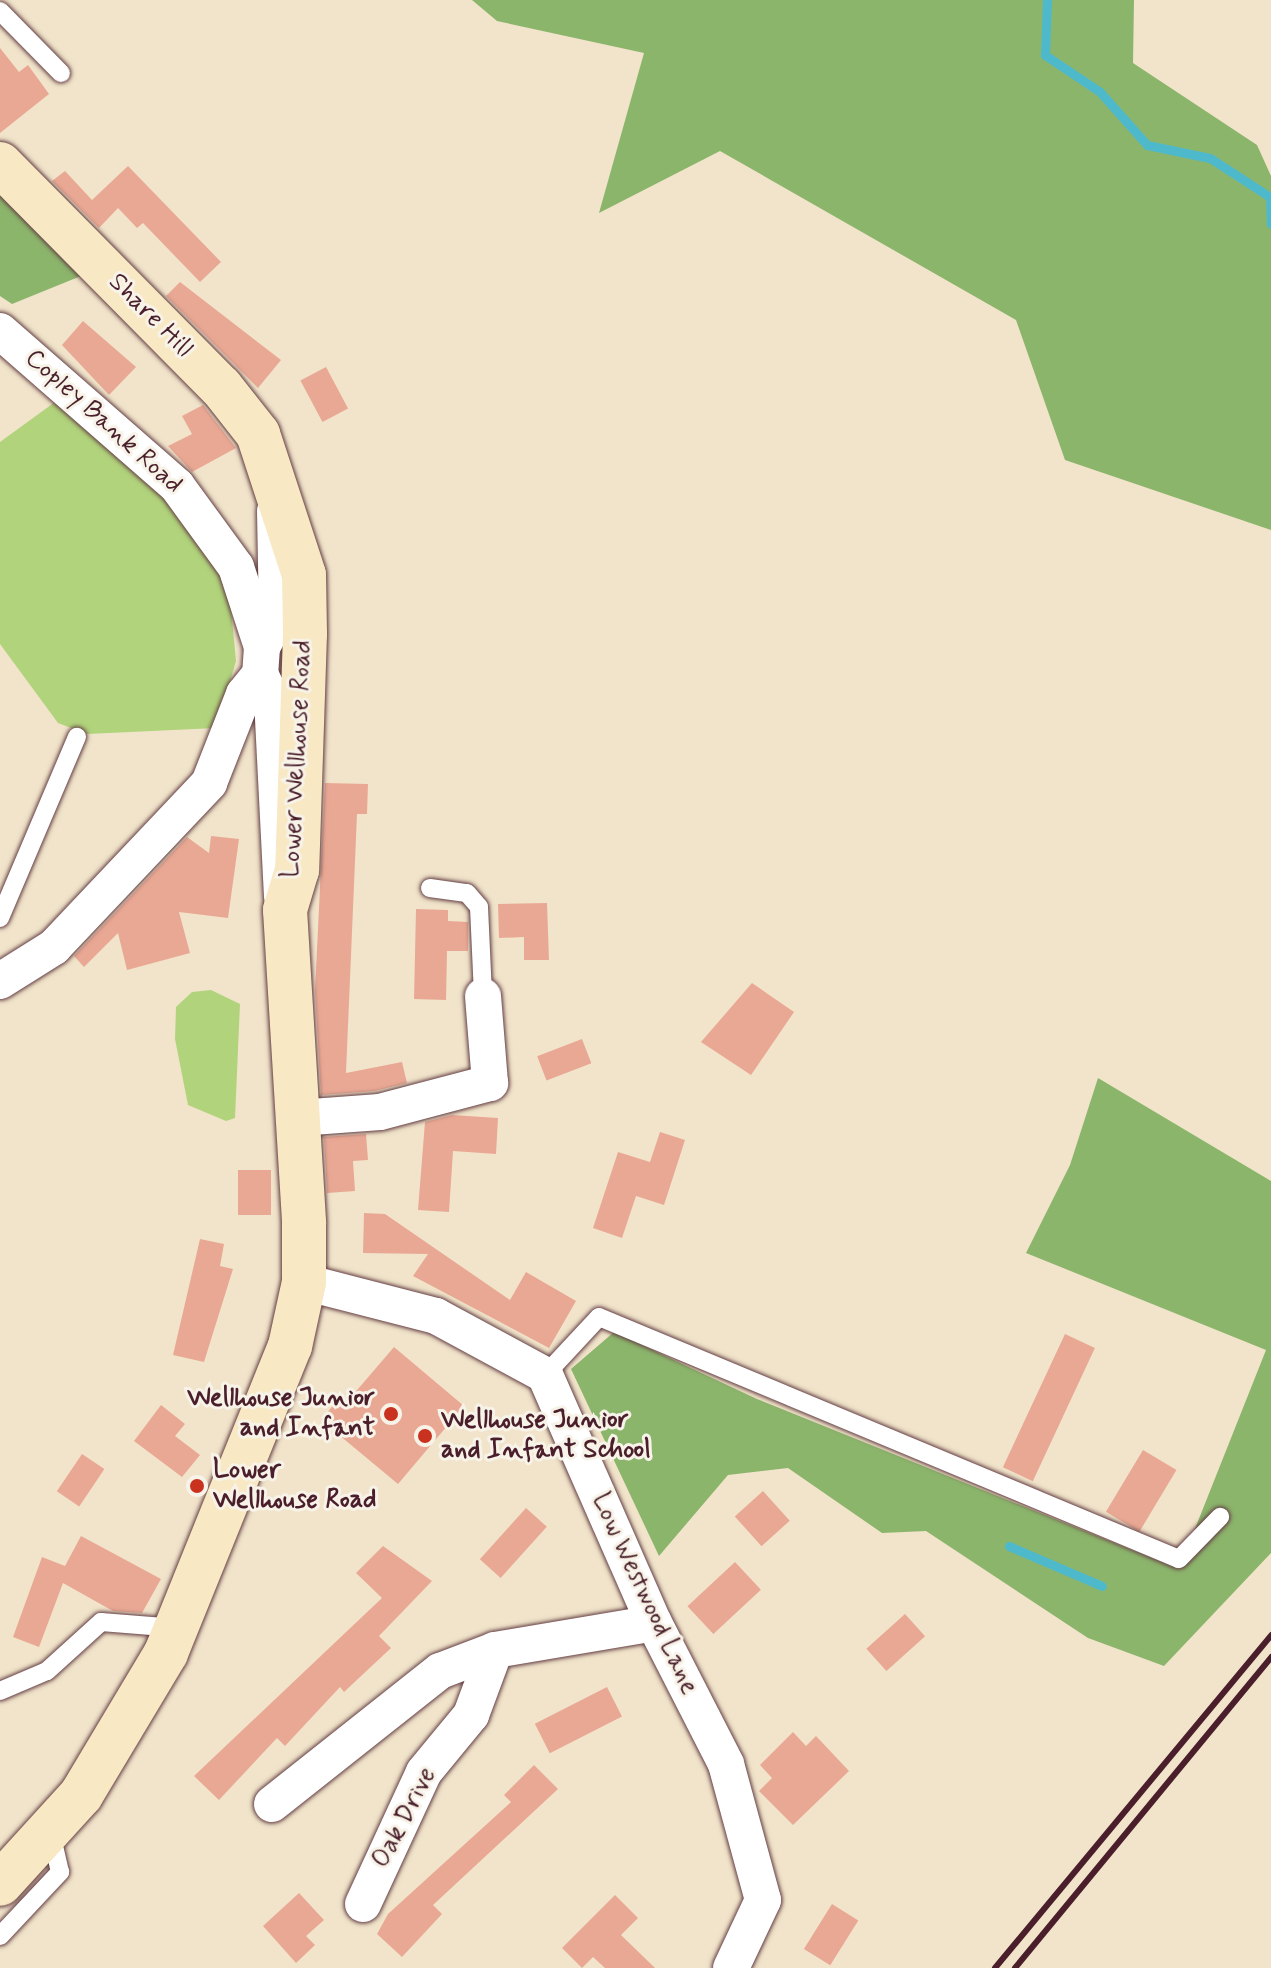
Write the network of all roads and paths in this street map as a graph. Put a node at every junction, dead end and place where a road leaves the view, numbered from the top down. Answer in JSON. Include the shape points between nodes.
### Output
{"nodes":[{"id":1,"x":0,"y":11,"type":"edge"},
{"id":2,"x":61,"y":73,"type":"dead end"},
{"id":3,"x":0,"y":164,"type":"edge"},
{"id":4,"x":0,"y":331,"type":"edge"},
{"id":5,"x":274,"y":484,"type":"junction"},
{"id":6,"x":261,"y":661,"type":"junction"},
{"id":7,"x":77,"y":737,"type":"dead end"},
{"id":8,"x":430,"y":888,"type":"dead end"},
{"id":9,"x":285,"y":910,"type":"junction"},
{"id":10,"x":0,"y":918,"type":"edge"},
{"id":11,"x":0,"y":981,"type":"edge"},
{"id":12,"x":483,"y":996,"type":"joint"},
{"id":13,"x":298,"y":1118,"type":"junction"},
{"id":14,"x":304,"y":1282,"type":"junction"},
{"id":15,"x":545,"y":1375,"type":"junction"},
{"id":16,"x":1220,"y":1517,"type":"dead end"},
{"id":17,"x":654,"y":1623,"type":"junction"},
{"id":18,"x":177,"y":1628,"type":"junction"},
{"id":19,"x":495,"y":1650,"type":"junction"},
{"id":20,"x":0,"y":1691,"type":"edge"},
{"id":21,"x":272,"y":1804,"type":"dead end"},
{"id":22,"x":50,"y":1830,"type":"junction"},
{"id":23,"x":6,"y":1879,"type":"edge"},
{"id":24,"x":363,"y":1904,"type":"dead end"},
{"id":25,"x":0,"y":1936,"type":"edge"},
{"id":26,"x":731,"y":1968,"type":"edge"}],
"edges":[{"from":1,"to":2,"type":"lane"},
{"from":3,"to":5,"type":"street","name":"Share Hill","via":[[221,387],[258,434]]},
{"from":4,"to":6,"type":"street","name":"Copley Bank Road","via":[[177,486],[236,567]]},
{"from":5,"to":6,"type":"street","via":[[277,618]]},
{"from":5,"to":9,"type":"street","name":"Lower Wellhouse Road","via":[[304,575],[297,870]]},
{"from":6,"to":9,"type":"street","name":"Copley Bank Road","via":[[272,699],[273,819]]},
{"from":6,"to":11,"type":"street","via":[[209,783],[54,947]]},
{"from":7,"to":10,"type":"lane"},
{"from":8,"to":12,"type":"lane","via":[[467,893],[479,907]]},
{"from":9,"to":13,"type":"street","name":"Lower Wellhouse Road"},
{"from":12,"to":13,"type":"street","via":[[490,1083],[380,1112]]},
{"from":13,"to":14,"type":"street","name":"Lower Wellhouse Road"},
{"from":14,"to":15,"type":"street","via":[[436,1316]]},
{"from":14,"to":18,"type":"street","name":"Lower Wellhouse Road","via":[[290,1346]]},
{"from":15,"to":16,"type":"lane","via":[[599,1317],[1179,1559]]},
{"from":15,"to":17,"type":"street","name":"Low Westwood Lane"},
{"from":17,"to":19,"type":"street"},
{"from":17,"to":26,"type":"street","name":"Low Westwood Lane","via":[[726,1764],[763,1900]]},
{"from":18,"to":20,"type":"lane","via":[[101,1622],[47,1671]]},
{"from":18,"to":22,"type":"street","name":"Lower Wellhouse Road","via":[[81,1795]]},
{"from":19,"to":21,"type":"street","via":[[440,1671]]},
{"from":19,"to":24,"type":"street","name":"Oak Drive","via":[[471,1715],[424,1772]]},
{"from":22,"to":23,"type":"street","name":"Lower Wellhouse Road"},
{"from":22,"to":25,"type":"lane","via":[[60,1872]]}]}
